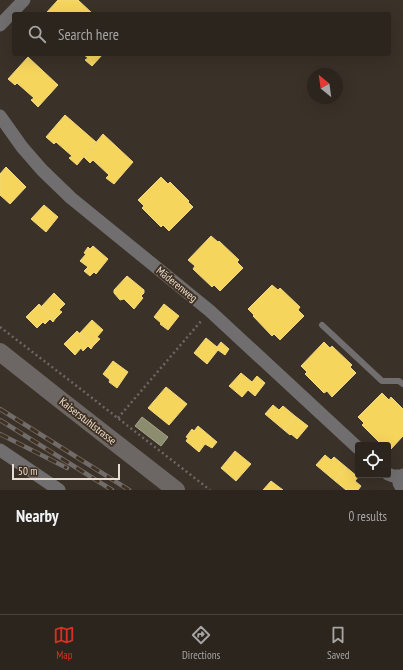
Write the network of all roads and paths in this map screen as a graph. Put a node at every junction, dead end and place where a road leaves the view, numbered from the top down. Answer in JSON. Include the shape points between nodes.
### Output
{"nodes":[{"id":1,"x":24,"y":0,"type":"edge"},
{"id":2,"x":13,"y":12,"type":"edge"},
{"id":3,"x":12,"y":13,"type":"edge"},
{"id":4,"x":0,"y":26,"type":"edge"},
{"id":5,"x":0,"y":116,"type":"edge"},
{"id":6,"x":210,"y":310,"type":"junction"},
{"id":7,"x":322,"y":325,"type":"dead end"},
{"id":8,"x":0,"y":327,"type":"edge"},
{"id":9,"x":0,"y":352,"type":"edge"},
{"id":10,"x":403,"y":384,"type":"edge"},
{"id":11,"x":118,"y":418,"type":"junction"},
{"id":12,"x":355,"y":445,"type":"edge"},
{"id":13,"x":0,"y":450,"type":"edge"},
{"id":14,"x":391,"y":475,"type":"edge"},
{"id":15,"x":402,"y":475,"type":"edge"},
{"id":16,"x":59,"y":490,"type":"edge"},
{"id":17,"x":176,"y":490,"type":"edge"},
{"id":18,"x":210,"y":490,"type":"edge"},
{"id":19,"x":402,"y":490,"type":"edge"}],
"edges":[{"from":1,"to":2,"type":"street"},
{"from":3,"to":4,"type":"street"},
{"from":5,"to":6,"type":"street","name":"Mäderenweg","via":[[22,147],[71,198]]},
{"from":6,"to":11,"type":"path"},
{"from":6,"to":12,"type":"street","name":"Mäderenweg"},
{"from":7,"to":10,"type":"lane","via":[[382,381],[399,381]]},
{"from":8,"to":11,"type":"path"},
{"from":9,"to":17,"type":"main road","name":"Kaiserstuhlstrasse"},
{"from":11,"to":18,"type":"path"},
{"from":13,"to":16,"type":"street"},
{"from":14,"to":15,"type":"street"},
{"from":15,"to":19,"type":"street","via":[[399,484]]}]}
